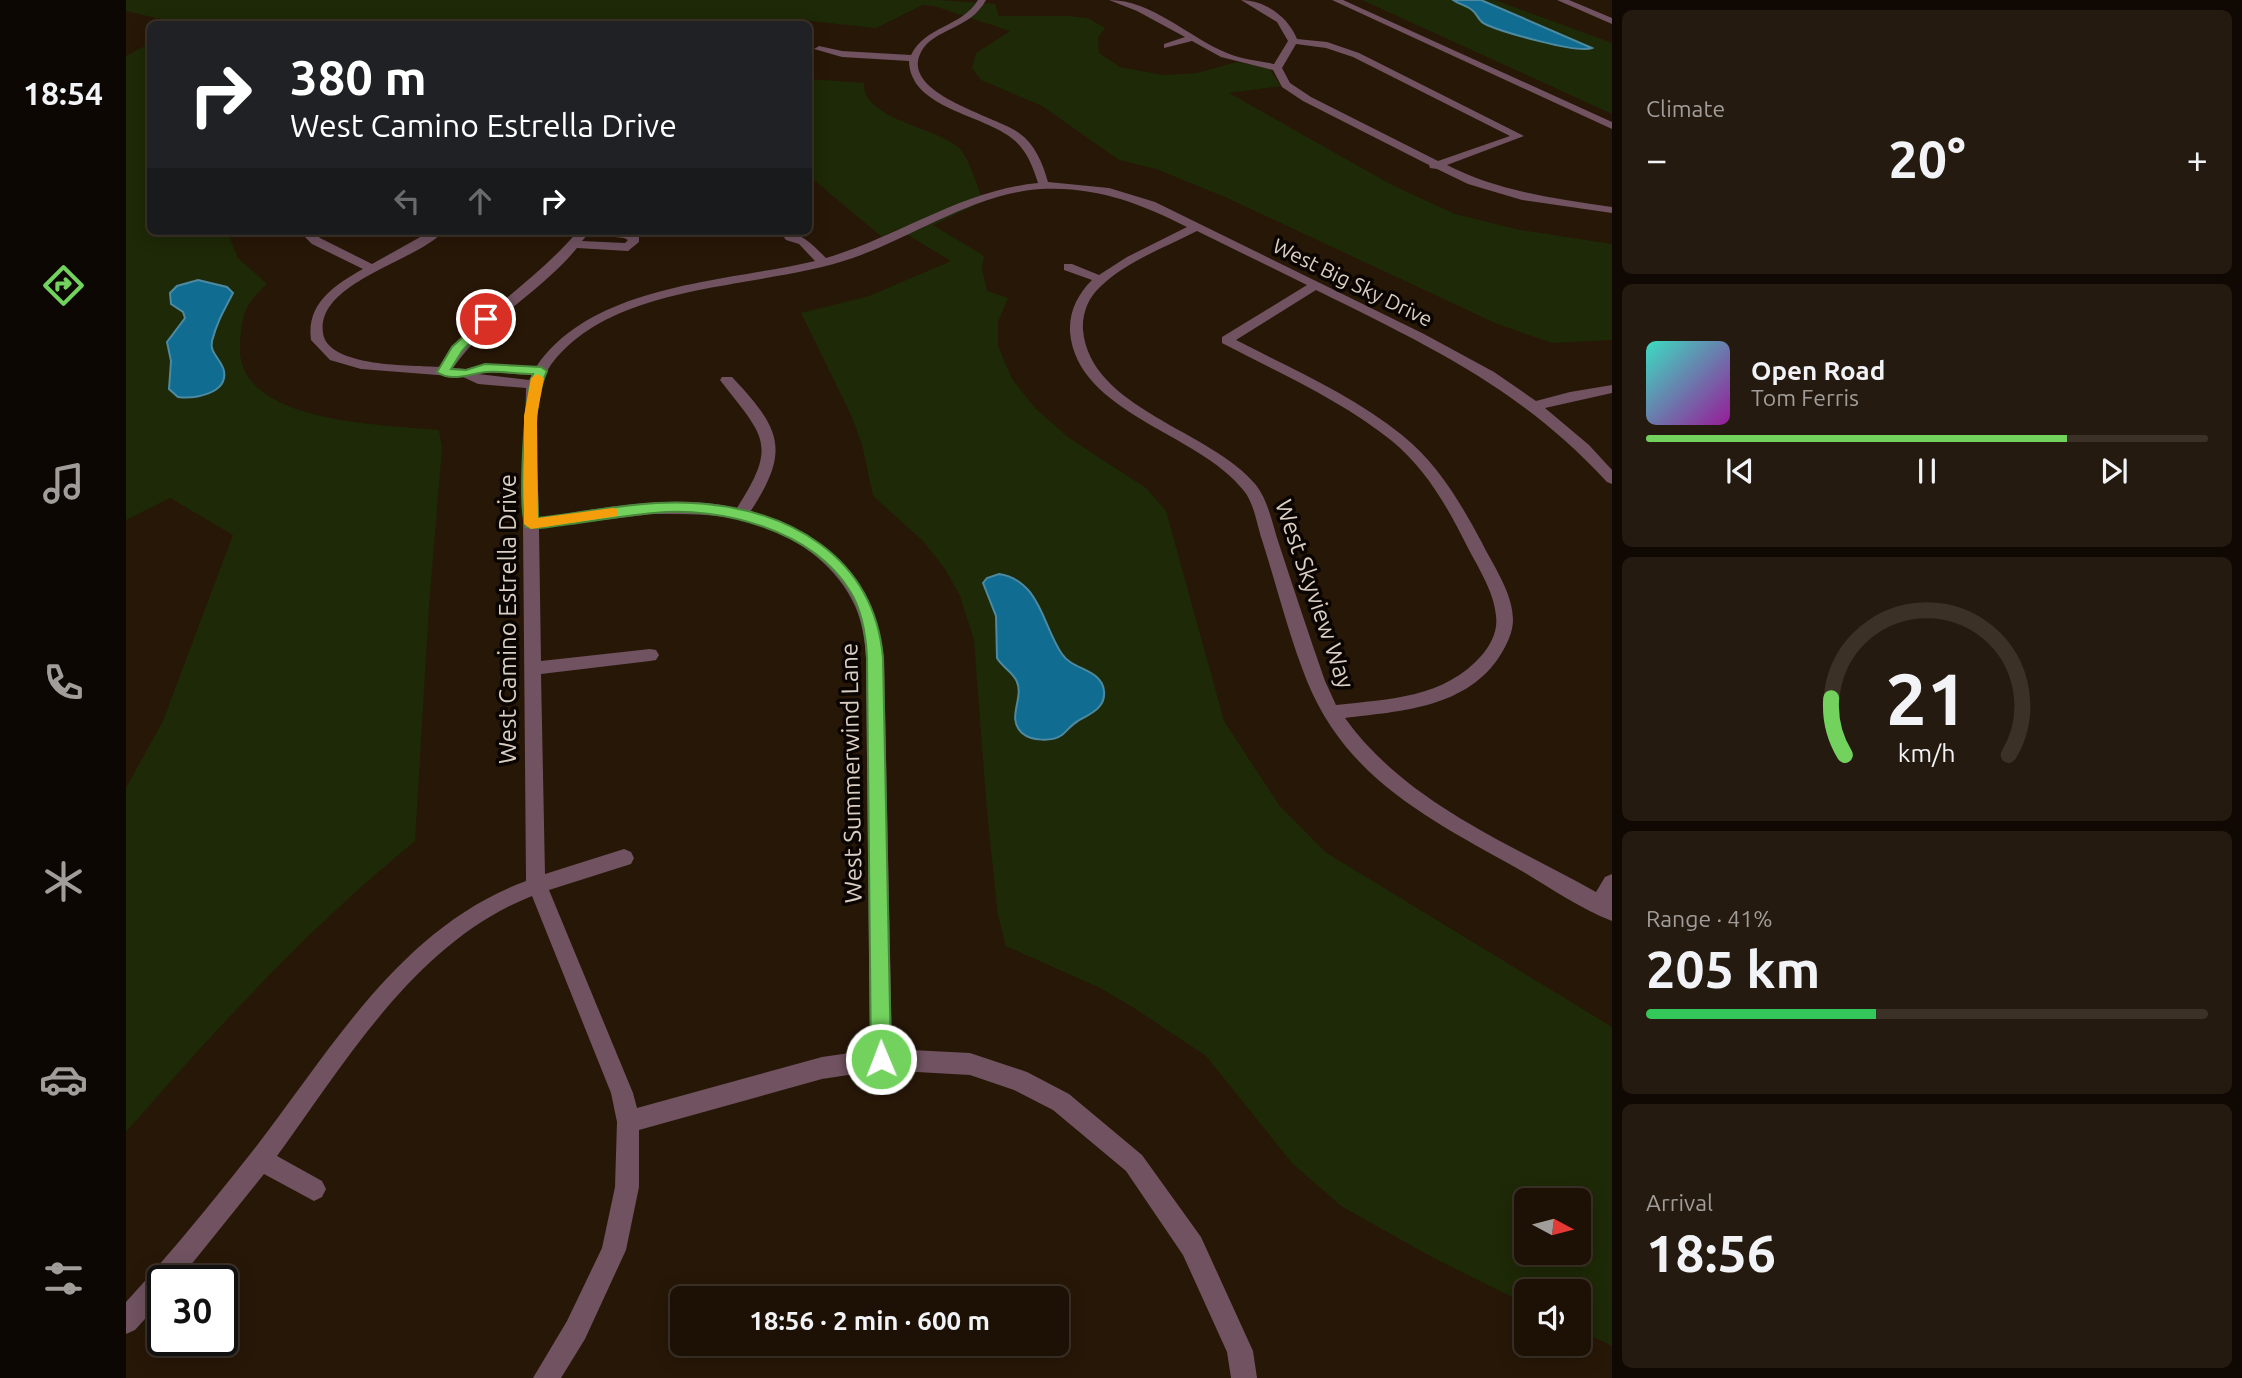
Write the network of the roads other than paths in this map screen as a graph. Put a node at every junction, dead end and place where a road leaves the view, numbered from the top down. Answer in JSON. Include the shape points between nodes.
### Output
{"nodes":[{"id":1,"x":982,"y":0,"type":"edge"},
{"id":2,"x":1113,"y":0,"type":"edge"},
{"id":3,"x":1245,"y":0,"type":"edge"},
{"id":4,"x":1336,"y":0,"type":"edge"},
{"id":5,"x":1356,"y":0,"type":"edge"},
{"id":6,"x":1566,"y":1,"type":"edge"},
{"id":7,"x":1612,"y":21,"type":"edge"},
{"id":8,"x":1190,"y":39,"type":"junction"},
{"id":9,"x":1293,"y":41,"type":"junction"},
{"id":10,"x":1167,"y":46,"type":"dead end"},
{"id":11,"x":819,"y":49,"type":"dead end"},
{"id":12,"x":914,"y":58,"type":"junction"},
{"id":13,"x":1277,"y":68,"type":"junction"},
{"id":14,"x":1612,"y":117,"type":"edge"},
{"id":15,"x":1612,"y":126,"type":"edge"},
{"id":16,"x":1434,"y":166,"type":"junction"},
{"id":17,"x":1044,"y":186,"type":"junction"},
{"id":18,"x":1612,"y":210,"type":"edge"},
{"id":19,"x":1196,"y":227,"type":"junction"},
{"id":20,"x":309,"y":235,"type":"edge"},
{"id":21,"x":432,"y":235,"type":"edge"},
{"id":22,"x":581,"y":235,"type":"edge"},
{"id":23,"x":626,"y":235,"type":"edge"},
{"id":24,"x":788,"y":235,"type":"edge"},
{"id":25,"x":790,"y":235,"type":"edge"},
{"id":26,"x":575,"y":244,"type":"junction"},
{"id":27,"x":824,"y":263,"type":"junction"},
{"id":28,"x":1068,"y":267,"type":"dead end"},
{"id":29,"x":804,"y":268,"type":"junction"},
{"id":30,"x":372,"y":269,"type":"junction"},
{"id":31,"x":1100,"y":279,"type":"junction"},
{"id":32,"x":1316,"y":285,"type":"junction"},
{"id":33,"x":443,"y":372,"type":"junction"},
{"id":34,"x":538,"y":378,"type":"junction"},
{"id":35,"x":727,"y":380,"type":"dead end"},
{"id":36,"x":1612,"y":389,"type":"edge"},
{"id":37,"x":1536,"y":406,"type":"junction"},
{"id":38,"x":1612,"y":479,"type":"edge"},
{"id":39,"x":741,"y":514,"type":"junction"},
{"id":40,"x":531,"y":524,"type":"junction"},
{"id":41,"x":650,"y":655,"type":"dead end"},
{"id":42,"x":532,"y":669,"type":"junction"},
{"id":43,"x":1331,"y":713,"type":"junction"},
{"id":44,"x":624,"y":858,"type":"dead end"},
{"id":45,"x":1612,"y":883,"type":"edge"},
{"id":46,"x":537,"y":885,"type":"junction"},
{"id":47,"x":1606,"y":908,"type":"edge"},
{"id":48,"x":881,"y":1059,"type":"junction"},
{"id":49,"x":628,"y":1122,"type":"junction"},
{"id":50,"x":260,"y":1159,"type":"junction"},
{"id":51,"x":314,"y":1189,"type":"dead end"},
{"id":52,"x":126,"y":1321,"type":"edge"},
{"id":53,"x":545,"y":1378,"type":"edge"},
{"id":54,"x":1244,"y":1378,"type":"edge"}],
"edges":[{"from":1,"to":12,"type":"street","via":[[974,14],[931,38]]},
{"from":2,"to":8,"type":"street","via":[[1139,9]]},
{"from":3,"to":9,"type":"street","via":[[1279,18],[1290,28]]},
{"from":4,"to":15,"type":"street"},
{"from":5,"to":14,"type":"street"},
{"from":6,"to":7,"type":"street"},
{"from":8,"to":10,"type":"street"},
{"from":8,"to":13,"type":"street","via":[[1224,55]]},
{"from":9,"to":13,"type":"street"},
{"from":9,"to":16,"type":"street","via":[[1356,55],[1519,136]]},
{"from":11,"to":12,"type":"street"},
{"from":12,"to":17,"type":"street","via":[[917,80],[929,92],[998,125],[1022,142],[1035,159]]},
{"from":13,"to":16,"type":"street","via":[[1286,85],[1307,99]]},
{"from":16,"to":18,"type":"street","via":[[1509,193]]},
{"from":17,"to":19,"type":"street","name":"West Big Sky Drive","via":[[1122,194]]},
{"from":17,"to":27,"type":"street","via":[[980,198]]},
{"from":19,"to":31,"type":"street","name":"West Skyview Way"},
{"from":19,"to":32,"type":"street","name":"West Big Sky Drive"},
{"from":20,"to":30,"type":"street"},
{"from":21,"to":30,"type":"street"},
{"from":22,"to":26,"type":"street"},
{"from":23,"to":26,"type":"street","via":[[635,239],[628,247]]},
{"from":24,"to":29,"type":"street","via":[[787,246]]},
{"from":25,"to":27,"type":"street","via":[[803,241]]},
{"from":26,"to":33,"type":"street","via":[[486,319],[457,349]]},
{"from":27,"to":29,"type":"street"},
{"from":28,"to":31,"type":"street"},
{"from":29,"to":34,"type":"street","via":[[677,290],[626,305],[561,346]]},
{"from":30,"to":33,"type":"street","via":[[328,300],[316,320],[318,340],[335,357],[361,365]]},
{"from":31,"to":43,"type":"street","name":"West Skyview Way","via":[[1080,304],[1076,318],[1074,333],[1080,354],[1112,392],[1245,480],[1254,493],[1316,681]]},
{"from":32,"to":37,"type":"street","name":"West Big Sky Drive","via":[[1450,351]]},
{"from":32,"to":43,"type":"street","via":[[1227,340],[1398,439],[1448,493],[1496,587],[1505,617],[1503,639],[1485,664],[1445,695]]},
{"from":33,"to":34,"type":"street","via":[[466,373],[478,380]]},
{"from":34,"to":40,"type":"street","name":"West Camino Estrella Drive","via":[[531,416]]},
{"from":35,"to":39,"type":"street","via":[[757,416],[769,450],[768,467]]},
{"from":36,"to":37,"type":"street"},
{"from":37,"to":38,"type":"street","name":"West Big Sky Drive","via":[[1568,431]]},
{"from":39,"to":40,"type":"street","name":"West Summerwind Lane","via":[[657,508]]},
{"from":39,"to":48,"type":"street","name":"West Summerwind Lane","via":[[798,536],[823,552],[856,589],[873,631]]},
{"from":40,"to":42,"type":"street","name":"West Camino Estrella Drive"},
{"from":41,"to":42,"type":"street"},
{"from":42,"to":46,"type":"street","name":"West Camino Estrella Drive"},
{"from":43,"to":47,"type":"street","name":"West Skyview Way","via":[[1357,751],[1394,784],[1431,810]]},
{"from":44,"to":46,"type":"street"},
{"from":45,"to":47,"type":"street"},
{"from":46,"to":49,"type":"street","name":"West Camino Estrella Drive","via":[[622,1093]]},
{"from":46,"to":50,"type":"street","via":[[488,906],[448,933],[389,992]]},
{"from":48,"to":49,"type":"street","via":[[822,1068]]},
{"from":48,"to":54,"type":"street","via":[[970,1064],[1019,1080],[1061,1102],[1099,1131],[1134,1163],[1192,1246],[1240,1351]]},
{"from":49,"to":53,"type":"street","name":"West Camino Estrella Drive","via":[[627,1187],[614,1250],[576,1330]]},
{"from":50,"to":51,"type":"street"},
{"from":50,"to":52,"type":"street"}]}
